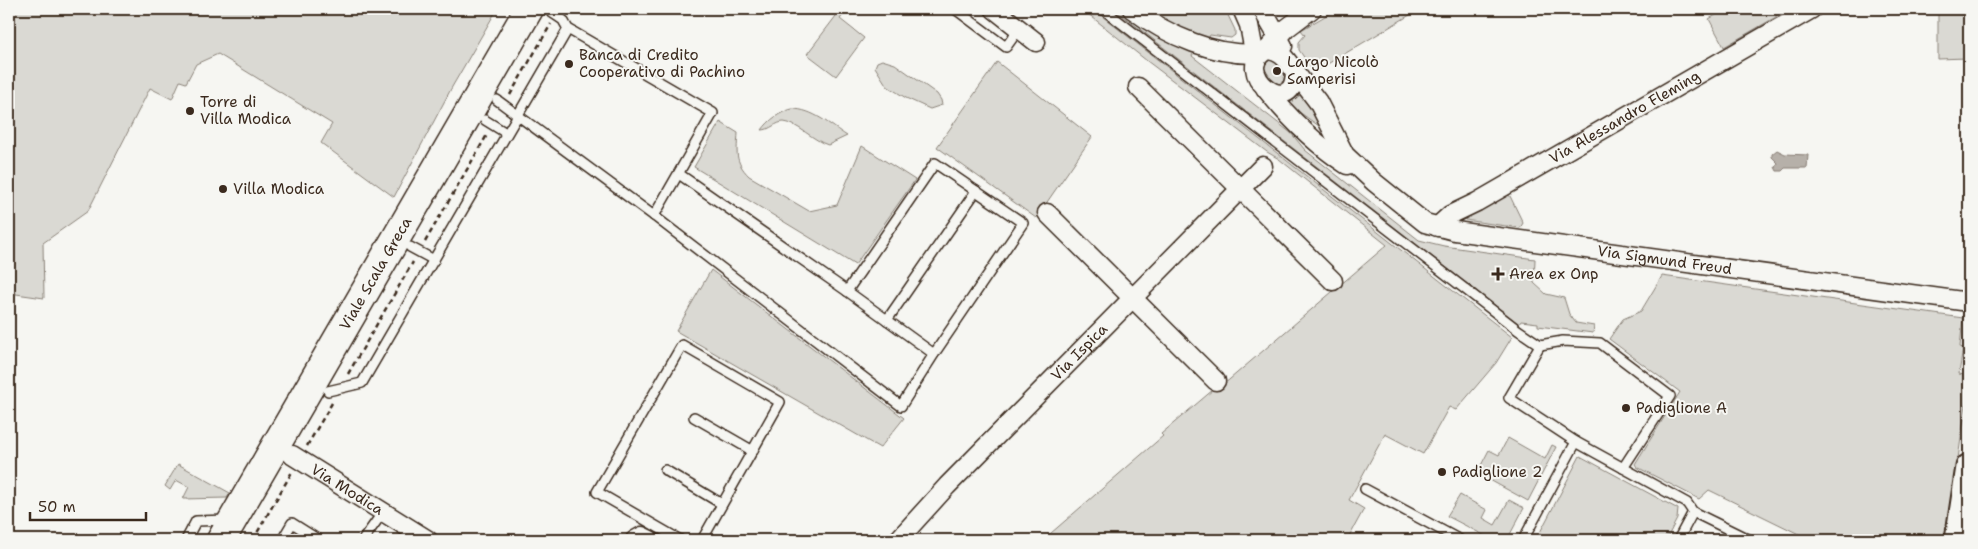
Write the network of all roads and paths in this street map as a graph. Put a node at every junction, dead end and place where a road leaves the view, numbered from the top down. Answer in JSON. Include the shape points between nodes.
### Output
{"nodes":[{"id":1,"x":955,"y":9,"type":"edge"},
{"id":2,"x":994,"y":9,"type":"edge"},
{"id":3,"x":1103,"y":9,"type":"edge"},
{"id":4,"x":1132,"y":9,"type":"edge"},
{"id":5,"x":1242,"y":9,"type":"edge"},
{"id":6,"x":1812,"y":9,"type":"edge"},
{"id":7,"x":1263,"y":10,"type":"edge"},
{"id":8,"x":538,"y":11,"type":"edge"},
{"id":9,"x":568,"y":29,"type":"junction"},
{"id":10,"x":1019,"y":29,"type":"junction"},
{"id":11,"x":1278,"y":41,"type":"edge"},
{"id":12,"x":1036,"y":42,"type":"dead end"},
{"id":13,"x":1295,"y":72,"type":"junction"},
{"id":14,"x":1138,"y":87,"type":"dead end"},
{"id":15,"x":1265,"y":88,"type":"junction"},
{"id":16,"x":500,"y":116,"type":"junction"},
{"id":17,"x":1263,"y":166,"type":"dead end"},
{"id":18,"x":679,"y":174,"type":"junction"},
{"id":19,"x":1374,"y":182,"type":"junction"},
{"id":20,"x":1241,"y":189,"type":"junction"},
{"id":21,"x":976,"y":191,"type":"junction"},
{"id":22,"x":1047,"y":213,"type":"dead end"},
{"id":23,"x":654,"y":216,"type":"junction"},
{"id":24,"x":1437,"y":227,"type":"junction"},
{"id":25,"x":421,"y":253,"type":"junction"},
{"id":26,"x":1333,"y":281,"type":"dead end"},
{"id":27,"x":847,"y":291,"type":"junction"},
{"id":28,"x":1133,"y":298,"type":"junction"},
{"id":29,"x":1969,"y":302,"type":"edge"},
{"id":30,"x":887,"y":320,"type":"junction"},
{"id":31,"x":1540,"y":345,"type":"junction"},
{"id":32,"x":934,"y":354,"type":"junction"},
{"id":33,"x":1216,"y":380,"type":"dead end"},
{"id":34,"x":334,"y":389,"type":"junction"},
{"id":35,"x":694,"y":417,"type":"dead end"},
{"id":36,"x":1576,"y":442,"type":"junction"},
{"id":37,"x":753,"y":451,"type":"junction"},
{"id":38,"x":296,"y":457,"type":"junction"},
{"id":39,"x":1969,"y":467,"type":"edge"},
{"id":40,"x":1623,"y":468,"type":"junction"},
{"id":41,"x":665,"y":470,"type":"dead end"},
{"id":42,"x":1365,"y":489,"type":"dead end"},
{"id":43,"x":722,"y":504,"type":"junction"},
{"id":44,"x":383,"y":512,"type":"junction"},
{"id":45,"x":1693,"y":512,"type":"junction"},
{"id":46,"x":1963,"y":528,"type":"edge"},
{"id":47,"x":233,"y":533,"type":"edge"},
{"id":48,"x":644,"y":535,"type":"edge"},
{"id":49,"x":186,"y":540,"type":"edge"},
{"id":50,"x":253,"y":540,"type":"edge"},
{"id":51,"x":282,"y":540,"type":"edge"},
{"id":52,"x":319,"y":540,"type":"edge"},
{"id":53,"x":363,"y":540,"type":"edge"},
{"id":54,"x":428,"y":540,"type":"edge"},
{"id":55,"x":680,"y":540,"type":"edge"},
{"id":56,"x":702,"y":540,"type":"edge"},
{"id":57,"x":898,"y":540,"type":"edge"},
{"id":58,"x":1460,"y":540,"type":"edge"},
{"id":59,"x":1523,"y":540,"type":"edge"},
{"id":60,"x":1678,"y":540,"type":"edge"},
{"id":61,"x":1750,"y":540,"type":"edge"}],
"edges":[{"from":1,"to":10,"type":"lane","via":[[1006,47]]},
{"from":2,"to":10,"type":"street"},
{"from":3,"to":31,"type":"lane"},
{"from":4,"to":11,"type":"street","via":[[1150,22],[1218,51]]},
{"from":5,"to":11,"type":"street","via":[[1249,25]]},
{"from":6,"to":24,"type":"street","name":"Via Alessandro Fleming","via":[[1450,215]]},
{"from":7,"to":11,"type":"street"},
{"from":7,"to":11,"type":"street","via":[[1275,19],[1284,20]]},
{"from":8,"to":9,"type":"lane","via":[[563,20]]},
{"from":8,"to":16,"type":"main road","name":"Viale Scala Greca"},
{"from":8,"to":16,"type":"path"},
{"from":8,"to":47,"type":"main road","name":"Viale Scala Greca"},
{"from":9,"to":16,"type":"lane"},
{"from":9,"to":18,"type":"lane","via":[[713,113]]},
{"from":10,"to":12,"type":"street"},
{"from":11,"to":13,"type":"street"},
{"from":11,"to":15,"type":"street","via":[[1256,72]]},
{"from":13,"to":15,"type":"street","via":[[1287,92],[1272,93]]},
{"from":13,"to":19,"type":"street","via":[[1318,102],[1345,155]]},
{"from":14,"to":20,"type":"street"},
{"from":15,"to":19,"type":"street","via":[[1305,132]]},
{"from":16,"to":23,"type":"lane"},
{"from":16,"to":25,"type":"main road","name":"Viale Scala Greca"},
{"from":16,"to":25,"type":"path"},
{"from":17,"to":20,"type":"street","name":"Via Ispica"},
{"from":18,"to":23,"type":"lane"},
{"from":18,"to":27,"type":"lane"},
{"from":19,"to":24,"type":"street","name":"Via Sigmund Freud","via":[[1425,223]]},
{"from":20,"to":26,"type":"street"},
{"from":20,"to":28,"type":"street","name":"Via Ispica"},
{"from":21,"to":27,"type":"lane","via":[[935,163]]},
{"from":21,"to":30,"type":"lane"},
{"from":21,"to":32,"type":"lane","via":[[1023,223]]},
{"from":22,"to":28,"type":"street"},
{"from":23,"to":32,"type":"lane","via":[[900,406]]},
{"from":24,"to":29,"type":"street","name":"Via Sigmund Freud"},
{"from":25,"to":34,"type":"main road","name":"Viale Scala Greca"},
{"from":25,"to":34,"type":"path"},
{"from":27,"to":30,"type":"lane"},
{"from":28,"to":33,"type":"street"},
{"from":28,"to":57,"type":"street","name":"Via Ispica"},
{"from":30,"to":32,"type":"lane"},
{"from":31,"to":36,"type":"lane","via":[[1509,398]]},
{"from":31,"to":40,"type":"lane","via":[[1563,341],[1600,343],[1670,396]]},
{"from":34,"to":38,"type":"main road","name":"Viale Scala Greca"},
{"from":34,"to":38,"type":"path"},
{"from":35,"to":37,"type":"lane"},
{"from":36,"to":40,"type":"lane"},
{"from":36,"to":59,"type":"lane"},
{"from":37,"to":43,"type":"lane"},
{"from":37,"to":48,"type":"lane","via":[[780,402],[682,345],[597,492]]},
{"from":38,"to":44,"type":"street","name":"Via Modica"},
{"from":38,"to":47,"type":"main road","name":"Viale Scala Greca"},
{"from":38,"to":50,"type":"path"},
{"from":39,"to":46,"type":"street"},
{"from":40,"to":45,"type":"lane","via":[[1687,503]]},
{"from":41,"to":43,"type":"lane"},
{"from":42,"to":58,"type":"lane"},
{"from":43,"to":56,"type":"lane"},
{"from":44,"to":53,"type":"lane"},
{"from":44,"to":54,"type":"street","name":"Via Modica"},
{"from":45,"to":60,"type":"lane"},
{"from":45,"to":61,"type":"lane"},
{"from":47,"to":49,"type":"lane","via":[[196,521]]},
{"from":48,"to":55,"type":"lane"},
{"from":51,"to":52,"type":"lane","via":[[292,523]]}]}
